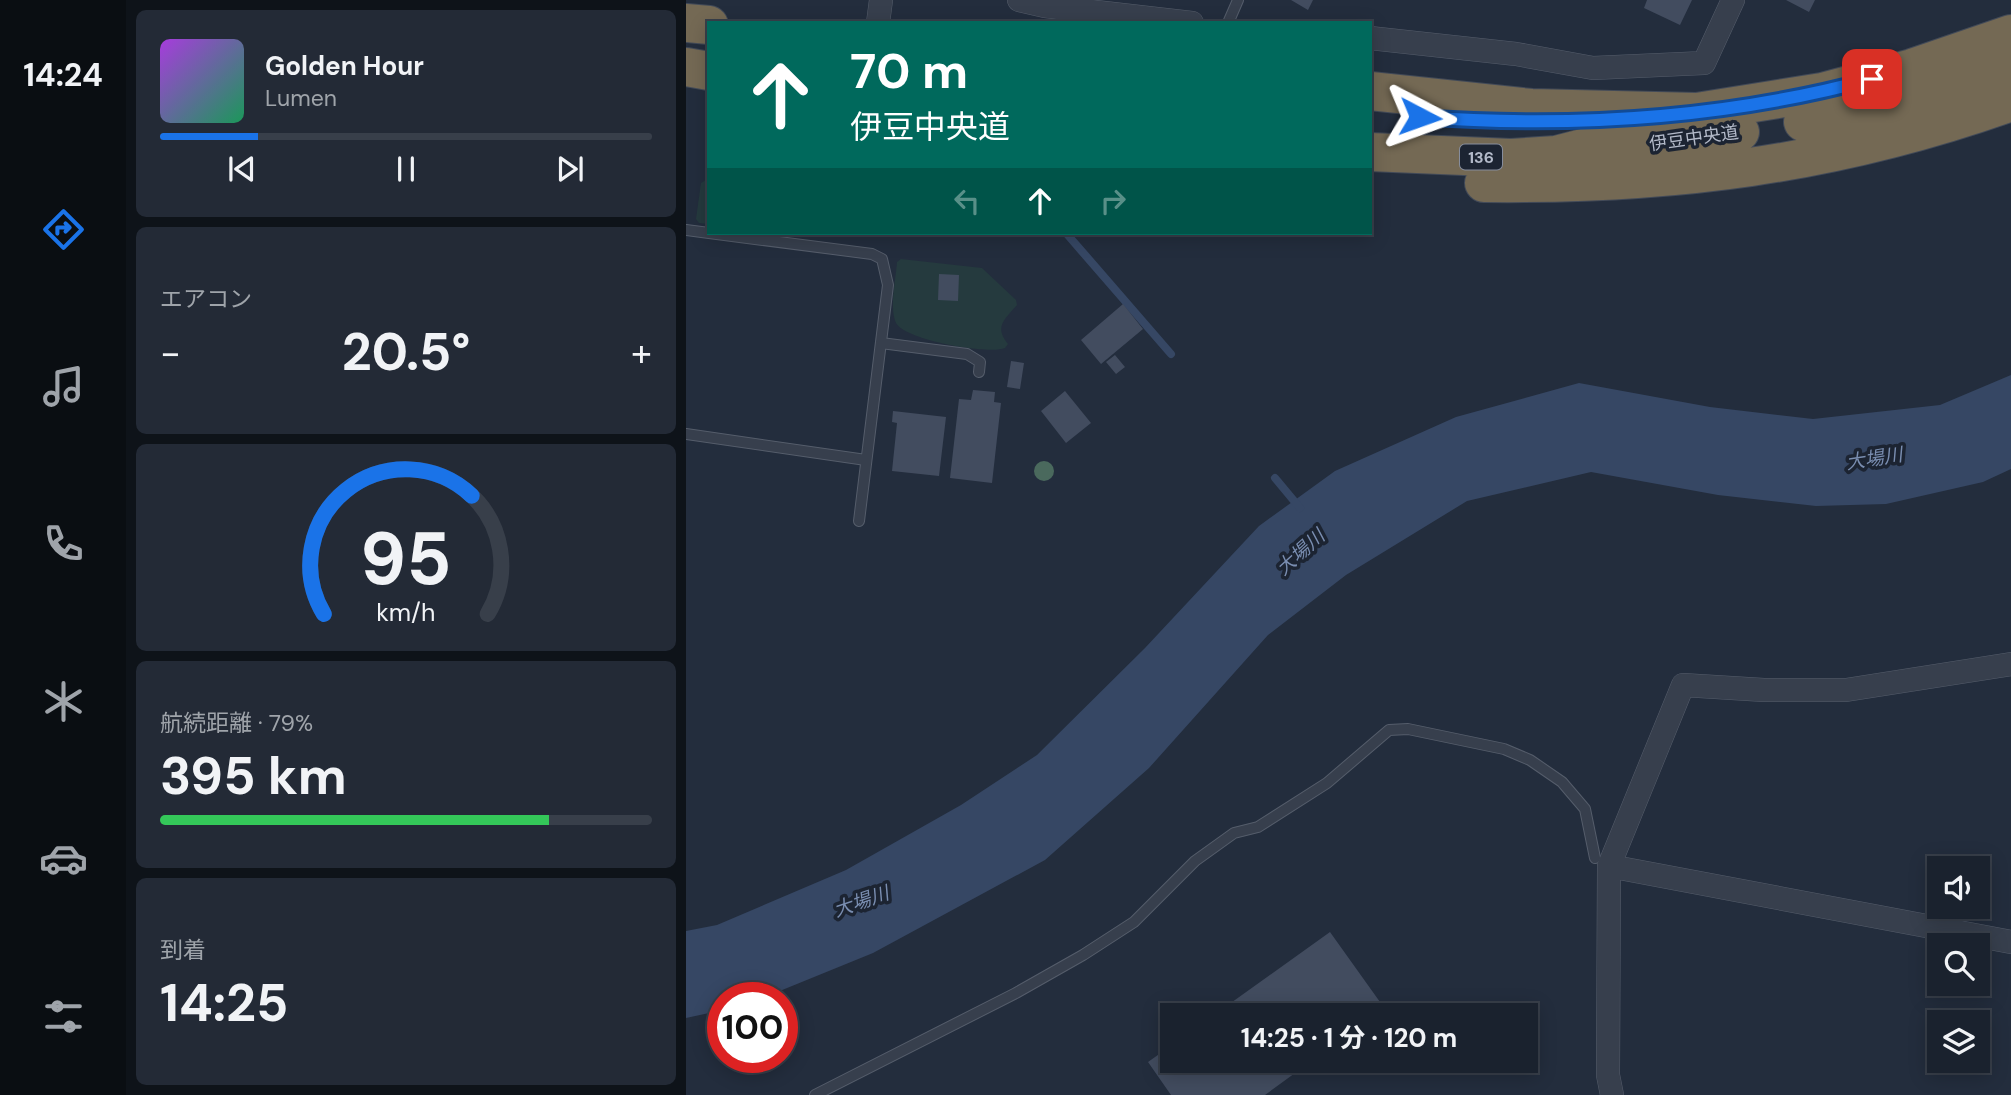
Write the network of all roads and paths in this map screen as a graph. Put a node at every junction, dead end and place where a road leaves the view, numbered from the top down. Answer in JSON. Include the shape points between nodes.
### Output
{"nodes":[{"id":1,"x":881,"y":0,"type":"edge"},
{"id":2,"x":1019,"y":0,"type":"edge"},
{"id":3,"x":1238,"y":0,"type":"edge"},
{"id":4,"x":1733,"y":0,"type":"edge"},
{"id":5,"x":878,"y":21,"type":"edge"},
{"id":6,"x":1175,"y":21,"type":"edge"},
{"id":7,"x":1229,"y":21,"type":"edge"},
{"id":8,"x":686,"y":23,"type":"edge"},
{"id":9,"x":707,"y":25,"type":"edge"},
{"id":10,"x":1372,"y":38,"type":"edge"},
{"id":11,"x":2006,"y":42,"type":"edge"},
{"id":12,"x":686,"y":57,"type":"edge"},
{"id":13,"x":707,"y":57,"type":"edge"},
{"id":14,"x":686,"y":67,"type":"edge"},
{"id":15,"x":707,"y":71,"type":"edge"},
{"id":16,"x":2011,"y":83,"type":"edge"},
{"id":17,"x":1372,"y":91,"type":"edge"},
{"id":18,"x":686,"y":95,"type":"edge"},
{"id":19,"x":707,"y":97,"type":"edge"},
{"id":20,"x":2011,"y":102,"type":"edge"},
{"id":21,"x":1880,"y":106,"type":"junction"},
{"id":22,"x":1697,"y":112,"type":"junction"},
{"id":23,"x":1372,"y":113,"type":"edge"},
{"id":24,"x":1372,"y":132,"type":"edge"},
{"id":25,"x":1591,"y":146,"type":"junction"},
{"id":26,"x":1372,"y":152,"type":"edge"},
{"id":27,"x":1372,"y":174,"type":"edge"},
{"id":28,"x":686,"y":230,"type":"edge"},
{"id":29,"x":707,"y":233,"type":"edge"},
{"id":30,"x":725,"y":235,"type":"edge"},
{"id":31,"x":881,"y":343,"type":"junction"},
{"id":32,"x":979,"y":372,"type":"dead end"},
{"id":33,"x":686,"y":434,"type":"edge"},
{"id":34,"x":866,"y":460,"type":"junction"},
{"id":35,"x":859,"y":521,"type":"dead end"},
{"id":36,"x":2011,"y":664,"type":"edge"},
{"id":37,"x":1602,"y":862,"type":"junction"},
{"id":38,"x":2011,"y":942,"type":"edge"},
{"id":39,"x":815,"y":1095,"type":"edge"},
{"id":40,"x":1612,"y":1095,"type":"edge"}],
"edges":[{"from":1,"to":5,"type":"street"},
{"from":2,"to":6,"type":"street"},
{"from":3,"to":7,"type":"lane"},
{"from":4,"to":10,"type":"street","via":[[1704,63],[1593,68],[1516,54]]},
{"from":8,"to":9,"type":"highway"},
{"from":11,"to":21,"type":"highway","name":"伊豆中央道","number":"136"},
{"from":11,"to":22,"type":"highway","name":"伊豆中央道","number":"136","via":[[1822,92]]},
{"from":12,"to":13,"type":"highway"},
{"from":14,"to":15,"type":"highway"},
{"from":16,"to":21,"type":"highway","via":[[1930,105]]},
{"from":17,"to":22,"type":"highway","name":"伊豆中央道","number":"136","via":[[1531,108]]},
{"from":18,"to":19,"type":"highway"},
{"from":20,"to":27,"type":"highway","via":[[1857,148],[1678,178],[1544,184]]},
{"from":21,"to":25,"type":"highway","name":"伊豆中央道","number":"136","via":[[1719,135],[1637,146]]},
{"from":22,"to":23,"type":"highway","via":[[1581,122],[1488,122]]},
{"from":24,"to":25,"type":"highway"},
{"from":25,"to":26,"type":"highway","name":"伊豆中央道","number":"136","via":[[1556,155],[1511,158]]},
{"from":28,"to":29,"type":"lane"},
{"from":30,"to":31,"type":"lane","via":[[882,259],[888,285]]},
{"from":31,"to":32,"type":"lane","via":[[967,354],[979,362]]},
{"from":31,"to":34,"type":"lane"},
{"from":33,"to":34,"type":"lane"},
{"from":34,"to":35,"type":"lane"},
{"from":36,"to":37,"type":"street","via":[[1846,690],[1764,691],[1683,685]]},
{"from":37,"to":38,"type":"street"},
{"from":37,"to":39,"type":"lane","via":[[1585,809],[1562,782],[1530,760],[1504,749],[1408,729],[1389,730],[1327,783],[1258,827],[1234,833],[1195,861],[1134,922],[1083,956]]},
{"from":37,"to":40,"type":"street"}]}
